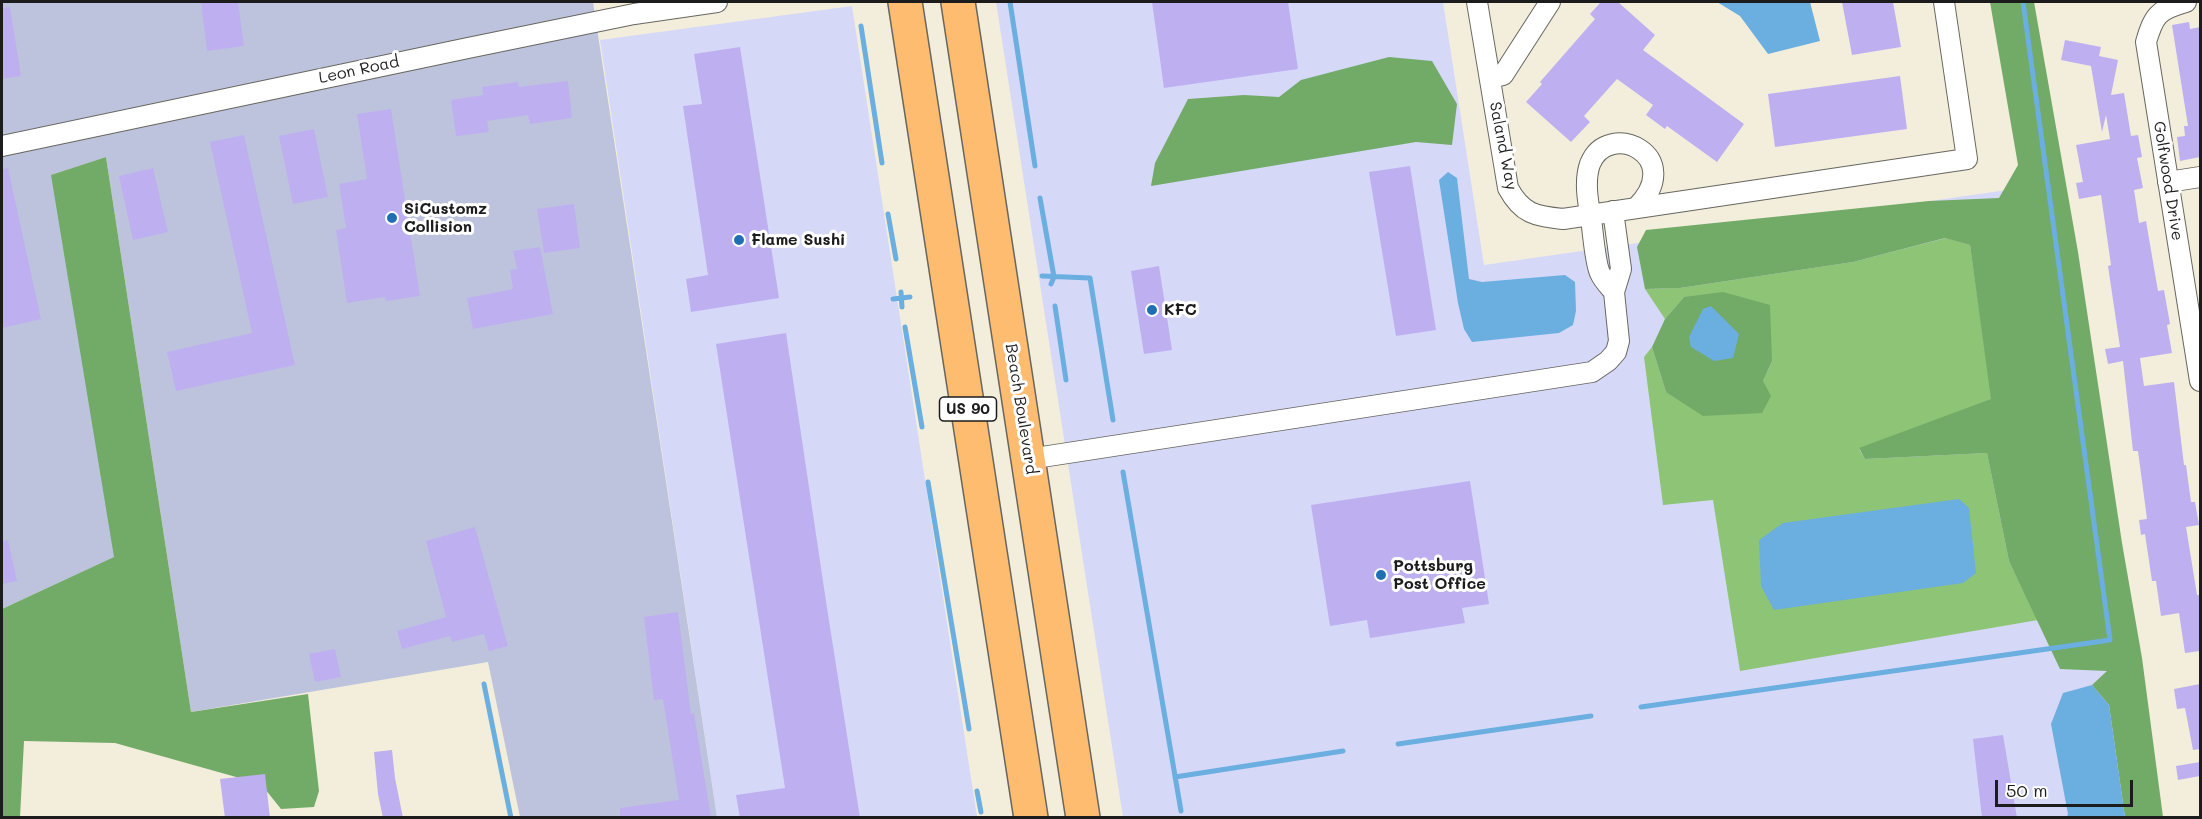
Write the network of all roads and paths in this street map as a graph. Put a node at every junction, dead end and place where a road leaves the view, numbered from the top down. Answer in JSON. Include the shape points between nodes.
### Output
{"nodes":[{"id":1,"x":717,"y":2,"type":"edge"},
{"id":2,"x":905,"y":2,"type":"edge"},
{"id":3,"x":958,"y":2,"type":"edge"},
{"id":4,"x":1477,"y":2,"type":"edge"},
{"id":5,"x":1550,"y":2,"type":"edge"},
{"id":6,"x":1944,"y":2,"type":"edge"},
{"id":7,"x":2186,"y":2,"type":"edge"},
{"id":8,"x":1490,"y":78,"type":"junction"},
{"id":9,"x":2,"y":146,"type":"edge"},
{"id":10,"x":2200,"y":177,"type":"edge"},
{"id":11,"x":2168,"y":182,"type":"junction"},
{"id":12,"x":1636,"y":208,"type":"junction"},
{"id":13,"x":1613,"y":211,"type":"junction"},
{"id":14,"x":1590,"y":215,"type":"junction"},
{"id":15,"x":1614,"y":292,"type":"junction"},
{"id":16,"x":2198,"y":356,"type":"edge"},
{"id":17,"x":2200,"y":381,"type":"edge"},
{"id":18,"x":1029,"y":459,"type":"junction"},
{"id":19,"x":1031,"y":818,"type":"edge"},
{"id":20,"x":1083,"y":818,"type":"edge"}],
"edges":[{"from":1,"to":9,"type":"street","name":"Leon Road","via":[[633,14]]},
{"from":2,"to":19,"type":"highway","number":"US 90"},
{"from":3,"to":18,"type":"highway","name":"Beach Boulevard","number":"US 90"},
{"from":4,"to":8,"type":"street","name":"Saland Way"},
{"from":5,"to":8,"type":"street","via":[[1503,75]]},
{"from":6,"to":12,"type":"street","name":"Saland Way","via":[[1967,159]]},
{"from":7,"to":11,"type":"street","name":"Golfwood Drive","via":[[2167,8],[2152,22],[2146,42]]},
{"from":8,"to":14,"type":"street","name":"Saland Way","via":[[1508,189],[1516,202],[1526,210],[1552,218]]},
{"from":10,"to":11,"type":"street"},
{"from":11,"to":16,"type":"street","name":"Golfwood Drive"},
{"from":12,"to":13,"type":"street","name":"Saland Way"},
{"from":12,"to":14,"type":"street","via":[[1652,189],[1653,166],[1639,148],[1617,143],[1605,147],[1590,164]]},
{"from":13,"to":14,"type":"street","name":"Saland Way"},
{"from":13,"to":15,"type":"street","via":[[1622,269]]},
{"from":14,"to":15,"type":"street","via":[[1599,272]]},
{"from":15,"to":18,"type":"street","via":[[1619,341],[1616,352],[1592,372]]},
{"from":16,"to":17,"type":"street","name":"Golfwood Drive"},
{"from":18,"to":20,"type":"highway","name":"Beach Boulevard","number":"US 90"}]}
